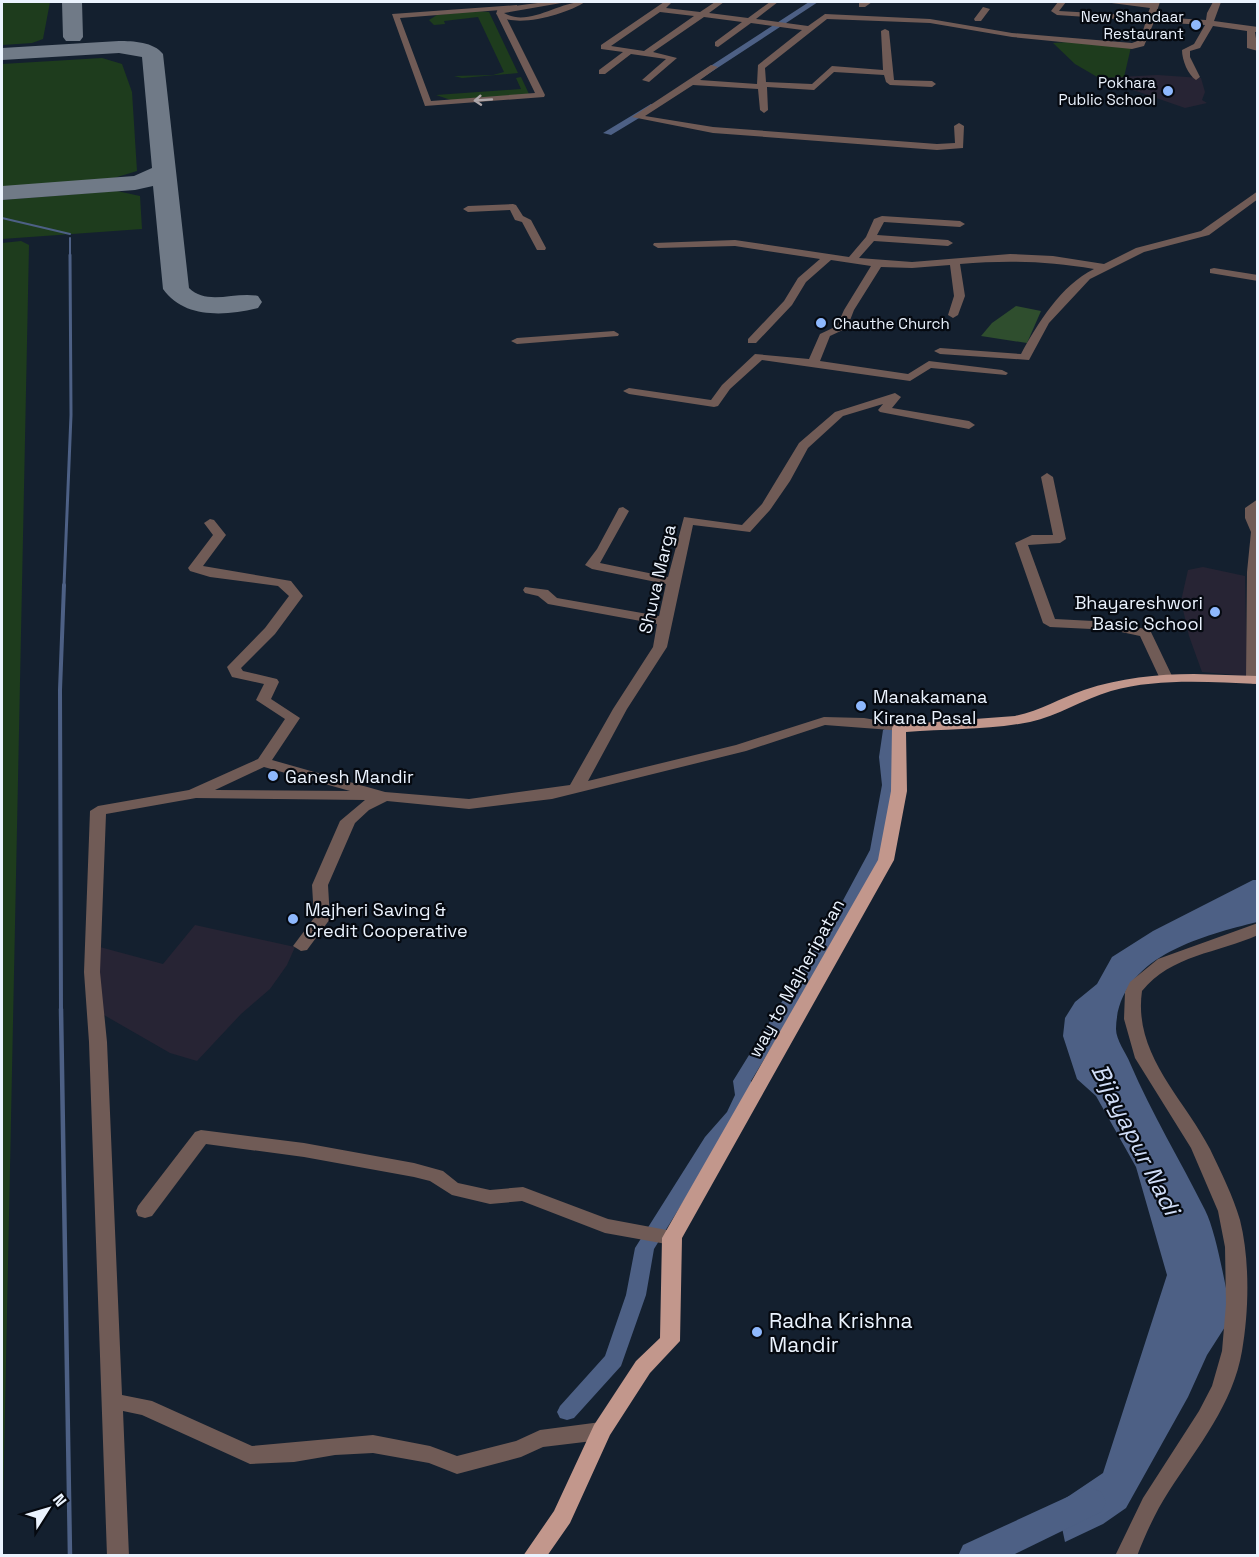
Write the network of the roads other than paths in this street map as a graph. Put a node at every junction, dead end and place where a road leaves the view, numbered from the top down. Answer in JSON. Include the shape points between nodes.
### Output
{"nodes":[{"id":1,"x":563,"y":2,"type":"edge"},
{"id":2,"x":581,"y":2,"type":"edge"},
{"id":3,"x":669,"y":2,"type":"edge"},
{"id":4,"x":720,"y":2,"type":"edge"},
{"id":5,"x":774,"y":2,"type":"edge"},
{"id":6,"x":1062,"y":2,"type":"edge"},
{"id":7,"x":1108,"y":2,"type":"edge"},
{"id":8,"x":1217,"y":2,"type":"edge"},
{"id":9,"x":1154,"y":4,"type":"edge"},
{"id":10,"x":658,"y":9,"type":"junction"},
{"id":11,"x":986,"y":9,"type":"dead end"},
{"id":12,"x":931,"y":11,"type":"dead end"},
{"id":13,"x":499,"y":13,"type":"junction"},
{"id":14,"x":949,"y":14,"type":"dead end"},
{"id":15,"x":702,"y":15,"type":"junction"},
{"id":16,"x":1088,"y":15,"type":"junction"},
{"id":17,"x":959,"y":16,"type":"dead end"},
{"id":18,"x":529,"y":18,"type":"junction"},
{"id":19,"x":978,"y":19,"type":"junction"},
{"id":20,"x":748,"y":20,"type":"junction"},
{"id":21,"x":1149,"y":20,"type":"junction"},
{"id":22,"x":1209,"y":24,"type":"junction"},
{"id":23,"x":807,"y":28,"type":"junction"},
{"id":24,"x":972,"y":28,"type":"junction"},
{"id":25,"x":1254,"y":30,"type":"edge"},
{"id":26,"x":885,"y":31,"type":"dead end"},
{"id":27,"x":509,"y":32,"type":"junction"},
{"id":28,"x":1095,"y":35,"type":"junction"},
{"id":29,"x":718,"y":44,"type":"dead end"},
{"id":30,"x":1257,"y":48,"type":"edge"},
{"id":31,"x":630,"y":51,"type":"junction"},
{"id":32,"x":647,"y":53,"type":"junction"},
{"id":33,"x":714,"y":67,"type":"dead end"},
{"id":34,"x":602,"y":72,"type":"dead end"},
{"id":35,"x":888,"y":73,"type":"junction"},
{"id":36,"x":1196,"y":77,"type":"dead end"},
{"id":37,"x":646,"y":80,"type":"dead end"},
{"id":38,"x":692,"y":82,"type":"junction"},
{"id":39,"x":932,"y":84,"type":"dead end"},
{"id":40,"x":761,"y":86,"type":"junction"},
{"id":41,"x":764,"y":110,"type":"dead end"},
{"id":42,"x":958,"y":126,"type":"dead end"},
{"id":43,"x":1257,"y":194,"type":"edge"},
{"id":44,"x":468,"y":209,"type":"dead end"},
{"id":45,"x":960,"y":224,"type":"dead end"},
{"id":46,"x":871,"y":238,"type":"junction"},
{"id":47,"x":948,"y":243,"type":"dead end"},
{"id":48,"x":658,"y":245,"type":"dead end"},
{"id":49,"x":541,"y":248,"type":"dead end"},
{"id":50,"x":828,"y":257,"type":"junction"},
{"id":51,"x":852,"y":260,"type":"junction"},
{"id":52,"x":954,"y":262,"type":"junction"},
{"id":53,"x":878,"y":264,"type":"junction"},
{"id":54,"x":1103,"y":267,"type":"junction"},
{"id":55,"x":1214,"y":271,"type":"dead end"},
{"id":56,"x":1257,"y":278,"type":"edge"},
{"id":57,"x":953,"y":315,"type":"dead end"},
{"id":58,"x":614,"y":334,"type":"dead end"},
{"id":59,"x":517,"y":341,"type":"dead end"},
{"id":60,"x":752,"y":341,"type":"dead end"},
{"id":61,"x":939,"y":351,"type":"dead end"},
{"id":62,"x":813,"y":363,"type":"junction"},
{"id":63,"x":1002,"y":373,"type":"dead end"},
{"id":64,"x":910,"y":378,"type":"junction"},
{"id":65,"x":629,"y":392,"type":"dead end"},
{"id":66,"x":895,"y":396,"type":"junction"},
{"id":67,"x":969,"y":425,"type":"dead end"},
{"id":68,"x":1047,"y":477,"type":"dead end"},
{"id":69,"x":1257,"y":503,"type":"edge"},
{"id":70,"x":623,"y":511,"type":"dead end"},
{"id":71,"x":210,"y":523,"type":"dead end"},
{"id":72,"x":673,"y":582,"type":"junction"},
{"id":73,"x":530,"y":590,"type":"dead end"},
{"id":74,"x":664,"y":621,"type":"junction"},
{"id":75,"x":1166,"y":678,"type":"junction"},
{"id":76,"x":1255,"y":680,"type":"edge"},
{"id":77,"x":898,"y":728,"type":"junction"},
{"id":78,"x":263,"y":762,"type":"junction"},
{"id":79,"x":578,"y":787,"type":"junction"},
{"id":80,"x":193,"y":794,"type":"junction"},
{"id":81,"x":384,"y":796,"type":"junction"},
{"id":82,"x":1257,"y":928,"type":"edge"},
{"id":83,"x":301,"y":946,"type":"dead end"},
{"id":84,"x":145,"y":1211,"type":"dead end"},
{"id":85,"x":672,"y":1238,"type":"junction"},
{"id":86,"x":111,"y":1401,"type":"junction"},
{"id":87,"x":601,"y":1431,"type":"junction"},
{"id":88,"x":118,"y":1556,"type":"edge"},
{"id":89,"x":534,"y":1556,"type":"edge"},
{"id":90,"x":1126,"y":1556,"type":"edge"}],
"edges":[{"from":1,"to":13,"type":"street","via":[[514,7]]},
{"from":2,"to":18,"type":"street"},
{"from":3,"to":10,"type":"street"},
{"from":4,"to":15,"type":"street"},
{"from":5,"to":20,"type":"street"},
{"from":6,"to":16,"type":"street","via":[[1057,13]]},
{"from":7,"to":9,"type":"street"},
{"from":8,"to":22,"type":"street"},
{"from":9,"to":21,"type":"street"},
{"from":10,"to":15,"type":"street"},
{"from":10,"to":31,"type":"street","via":[[604,47]]},
{"from":11,"to":19,"type":"street"},
{"from":12,"to":14,"type":"street"},
{"from":13,"to":18,"type":"street","via":[[509,20]]},
{"from":13,"to":27,"type":"street"},
{"from":27,"to":13,"type":"street","one_way":true,"via":[[541,95],[428,104],[395,16]]},
{"from":15,"to":20,"type":"street"},
{"from":15,"to":32,"type":"street"},
{"from":16,"to":21,"type":"street"},
{"from":16,"to":28,"type":"street","via":[[1084,24]]},
{"from":17,"to":19,"type":"street"},
{"from":18,"to":27,"type":"street","via":[[513,25]]},
{"from":19,"to":24,"type":"street"},
{"from":20,"to":23,"type":"street"},
{"from":20,"to":29,"type":"street"},
{"from":21,"to":22,"type":"street"},
{"from":21,"to":28,"type":"street","via":[[1141,44]]},
{"from":22,"to":25,"type":"street"},
{"from":22,"to":36,"type":"street","via":[[1197,46],[1186,51]]},
{"from":23,"to":24,"type":"street","via":[[825,16],[930,21]]},
{"from":23,"to":40,"type":"street","via":[[761,67]]},
{"from":24,"to":28,"type":"street","via":[[1012,35]]},
{"from":25,"to":30,"type":"street","via":[[1251,48]]},
{"from":26,"to":35,"type":"street"},
{"from":31,"to":32,"type":"street"},
{"from":31,"to":34,"type":"street"},
{"from":32,"to":37,"type":"street","via":[[673,58]]},
{"from":33,"to":38,"type":"street"},
{"from":35,"to":39,"type":"street","via":[[890,82]]},
{"from":35,"to":40,"type":"street","via":[[832,69],[814,87]]},
{"from":38,"to":40,"type":"street","via":[[739,88]]},
{"from":38,"to":42,"type":"street","via":[[637,117],[720,130],[937,147],[960,146]]},
{"from":40,"to":41,"type":"street"},
{"from":43,"to":54,"type":"street","via":[[1205,233],[1140,250]]},
{"from":44,"to":49,"type":"street","via":[[513,207],[519,218],[526,220]]},
{"from":45,"to":46,"type":"street","via":[[882,219]]},
{"from":46,"to":47,"type":"street"},
{"from":46,"to":51,"type":"street"},
{"from":48,"to":50,"type":"street","via":[[715,242]]},
{"from":50,"to":51,"type":"street"},
{"from":50,"to":60,"type":"street","via":[[802,280],[788,303]]},
{"from":51,"to":53,"type":"street"},
{"from":52,"to":53,"type":"street"},
{"from":52,"to":54,"type":"street","via":[[1010,257]]},
{"from":52,"to":57,"type":"street","via":[[960,302]]},
{"from":53,"to":62,"type":"street","via":[[842,328],[825,334]]},
{"from":54,"to":61,"type":"street","via":[[1086,277],[1054,309],[1026,358]]},
{"from":55,"to":56,"type":"street"},
{"from":58,"to":59,"type":"street"},
{"from":62,"to":64,"type":"street"},
{"from":62,"to":65,"type":"street","via":[[759,356],[714,404]]},
{"from":63,"to":64,"type":"street","via":[[929,364]]},
{"from":64,"to":66,"type":"street"},
{"from":66,"to":67,"type":"street","via":[[884,410]]},
{"from":66,"to":72,"type":"street","name":"Shuva Marga","via":[[839,414],[802,446],[784,482],[745,529],[688,520]]},
{"from":68,"to":75,"type":"street","via":[[1060,539],[1021,543],[1050,623],[1112,626],[1145,633]]},
{"from":69,"to":76,"type":"street","via":[[1251,508],[1257,532]]},
{"from":70,"to":72,"type":"street","via":[[592,566]]},
{"from":71,"to":78,"type":"street","via":[[220,535],[195,568],[279,582],[296,596],[270,631],[234,667],[237,674],[272,682],[263,700],[293,718]]},
{"from":72,"to":74,"type":"street","name":"Shuva Marga"},
{"from":73,"to":74,"type":"street","via":[[553,601]]},
{"from":74,"to":79,"type":"street","name":"Shuva Marga","via":[[660,647],[620,709]]},
{"from":75,"to":76,"type":"main road"},
{"from":75,"to":77,"type":"main road","via":[[1088,694],[1032,716],[999,722]]},
{"from":77,"to":79,"type":"street","via":[[824,721],[741,748]]},
{"from":77,"to":85,"type":"main road","name":"way to Majheripatan","via":[[899,791],[886,860]]},
{"from":78,"to":80,"type":"street"},
{"from":78,"to":81,"type":"street"},
{"from":79,"to":81,"type":"street","via":[[469,804]]},
{"from":80,"to":81,"type":"street"},
{"from":80,"to":86,"type":"street","via":[[104,809],[98,814],[92,972]]},
{"from":81,"to":83,"type":"street","via":[[348,821],[320,885],[322,919]]},
{"from":82,"to":90,"type":"street","via":[[1240,938],[1195,948],[1160,964],[1134,988],[1130,1017],[1146,1062],[1200,1147],[1231,1221],[1236,1279],[1232,1352],[1213,1410],[1136,1528]]},
{"from":84,"to":85,"type":"street","via":[[201,1137],[414,1170],[436,1176],[452,1188],[490,1197],[523,1194],[605,1226]]},
{"from":85,"to":87,"type":"main road","name":"way to Majheripatan","via":[[670,1341],[643,1367]]},
{"from":86,"to":87,"type":"street","via":[[145,1407],[250,1455],[373,1444],[430,1455],[457,1465],[540,1439]]},
{"from":86,"to":88,"type":"street"},
{"from":87,"to":89,"type":"main road","name":"way to Majheripatan","via":[[562,1516]]}]}
